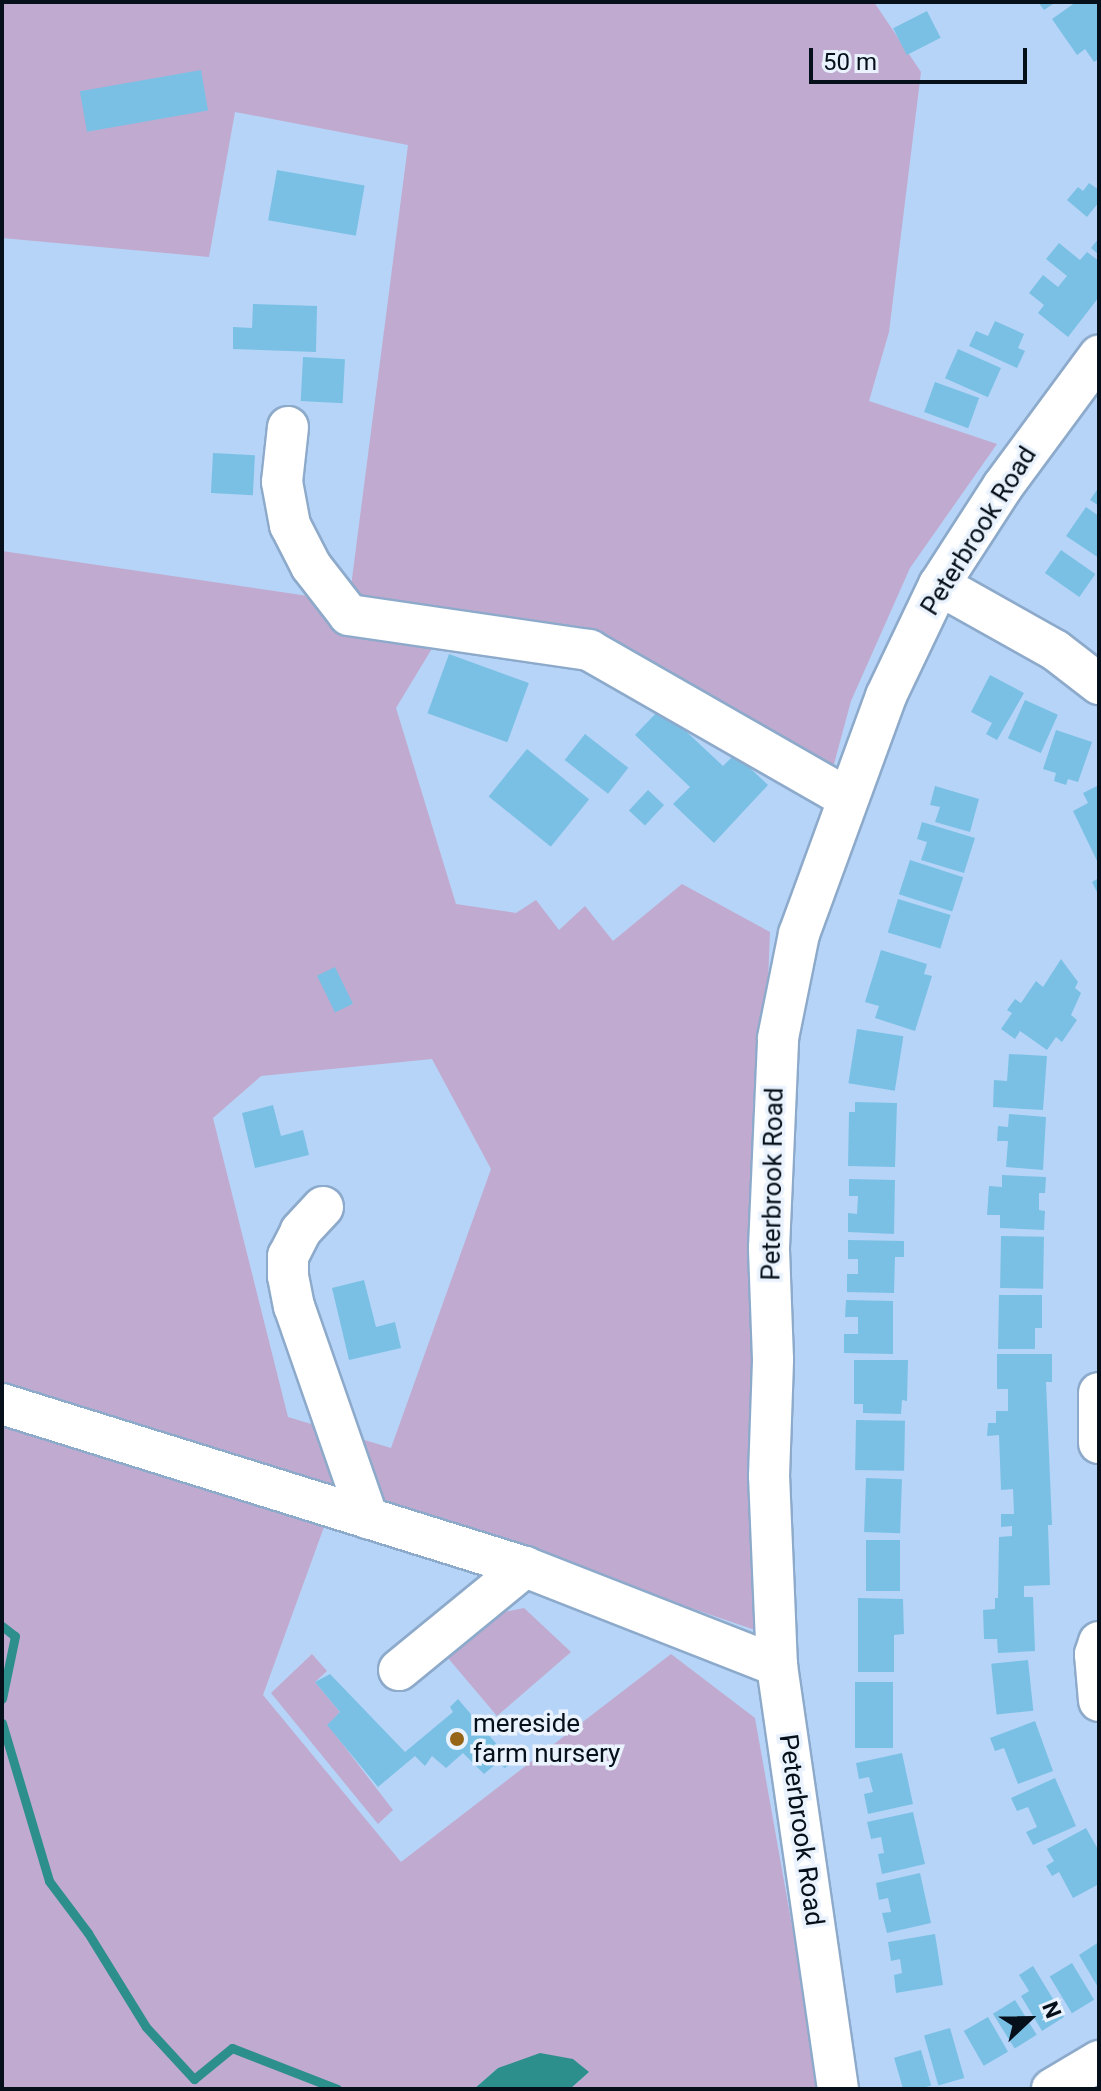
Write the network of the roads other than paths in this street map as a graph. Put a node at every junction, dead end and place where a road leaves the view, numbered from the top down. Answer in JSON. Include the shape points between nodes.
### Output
{"nodes":[{"id":1,"x":1099,"y":356,"type":"edge"},
{"id":2,"x":288,"y":427,"type":"dead end"},
{"id":3,"x":939,"y":585,"type":"junction"},
{"id":4,"x":1099,"y":684,"type":"edge"},
{"id":5,"x":847,"y":798,"type":"junction"},
{"id":6,"x":323,"y":1207,"type":"dead end"},
{"id":7,"x":1099,"y":1393,"type":"edge"},
{"id":8,"x":2,"y":1404,"type":"edge"},
{"id":9,"x":1099,"y":1443,"type":"edge"},
{"id":10,"x":368,"y":1518,"type":"junction"},
{"id":11,"x":525,"y":1567,"type":"junction"},
{"id":12,"x":1099,"y":1642,"type":"edge"},
{"id":13,"x":777,"y":1666,"type":"junction"},
{"id":14,"x":399,"y":1670,"type":"dead end"},
{"id":15,"x":1099,"y":1701,"type":"edge"},
{"id":16,"x":1099,"y":2061,"type":"edge"},
{"id":17,"x":838,"y":2089,"type":"edge"},
{"id":18,"x":1052,"y":2089,"type":"edge"}],
"edges":[{"from":1,"to":3,"type":"street","name":"Peterbrook Road","via":[[1003,486]]},
{"from":2,"to":5,"type":"street","via":[[282,482],[290,525],[311,566],[349,615],[589,650]]},
{"from":3,"to":4,"type":"street","via":[[1055,650]]},
{"from":3,"to":5,"type":"street","name":"Peterbrook Road","via":[[886,696]]},
{"from":5,"to":13,"type":"street","name":"Peterbrook Road","via":[[799,934],[778,1038],[769,1233],[769,1476]]},
{"from":6,"to":10,"type":"street","via":[[288,1256],[288,1276]]},
{"from":7,"to":9,"type":"street"},
{"from":8,"to":10,"type":"street"},
{"from":10,"to":11,"type":"street"},
{"from":11,"to":13,"type":"street"},
{"from":11,"to":14,"type":"street"},
{"from":12,"to":15,"type":"street"},
{"from":13,"to":17,"type":"street","name":"Peterbrook Road"},
{"from":16,"to":18,"type":"street"}]}
